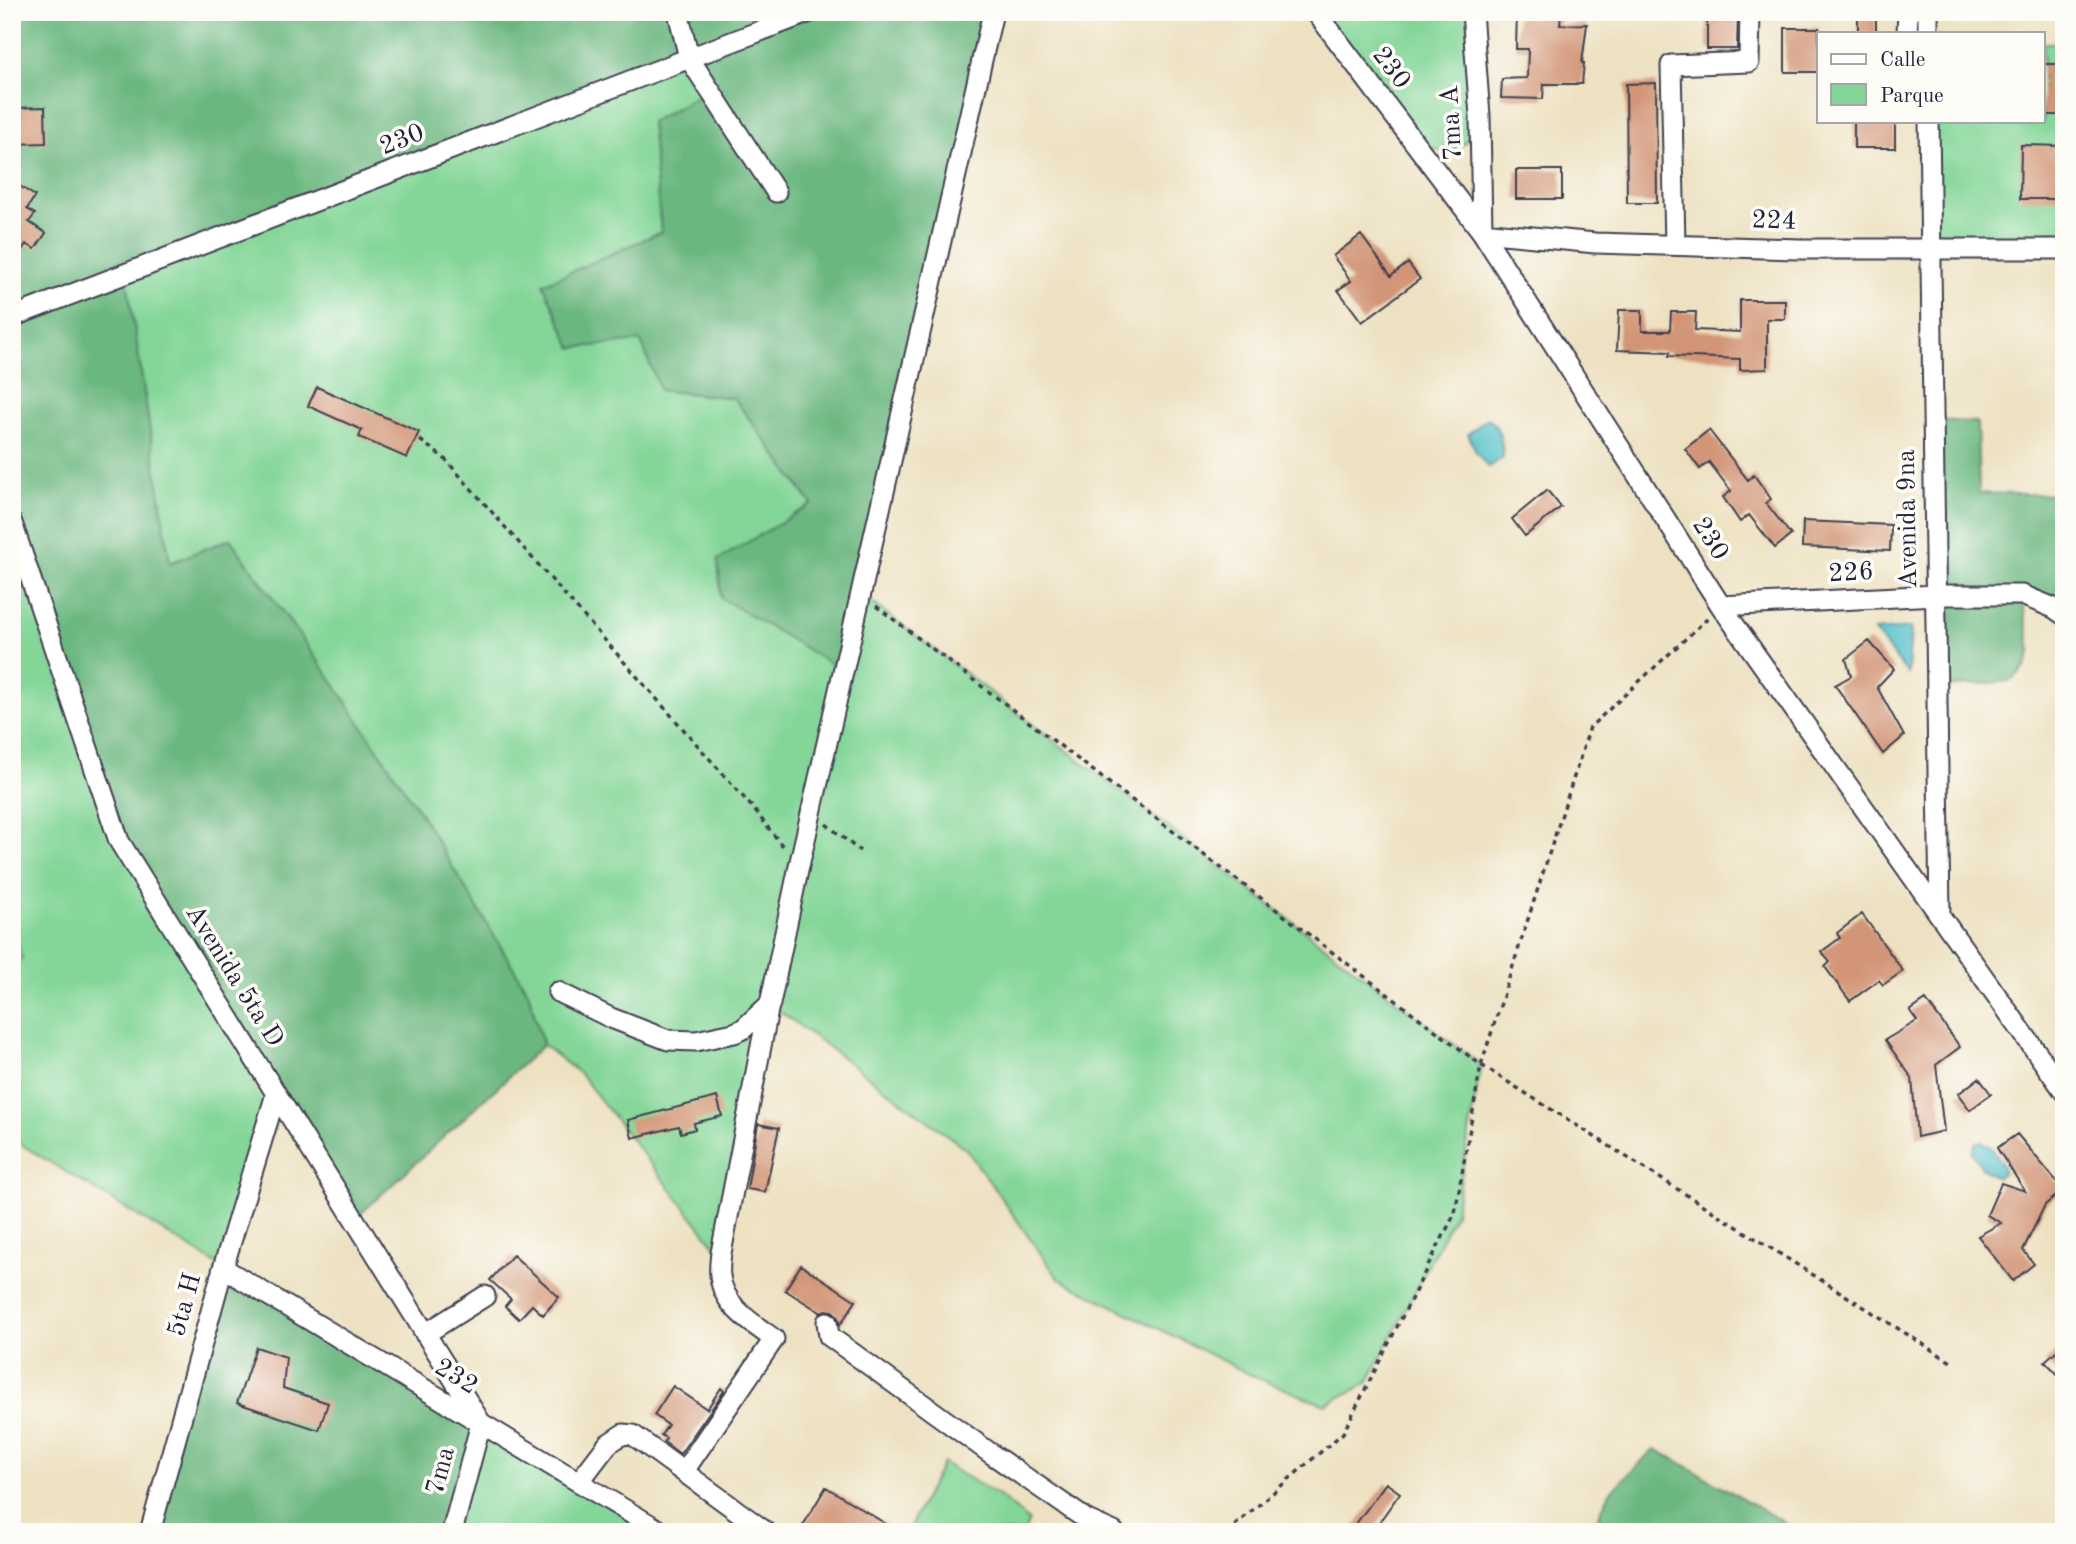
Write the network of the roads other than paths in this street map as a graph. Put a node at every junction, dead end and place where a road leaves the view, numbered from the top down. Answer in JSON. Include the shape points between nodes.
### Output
{"nodes":[{"id":1,"x":678,"y":12,"type":"edge"},
{"id":2,"x":810,"y":12,"type":"edge"},
{"id":3,"x":993,"y":12,"type":"edge"},
{"id":4,"x":1316,"y":12,"type":"edge"},
{"id":5,"x":1472,"y":12,"type":"edge"},
{"id":6,"x":1750,"y":12,"type":"edge"},
{"id":7,"x":1908,"y":12,"type":"edge"},
{"id":8,"x":1928,"y":12,"type":"edge"},
{"id":9,"x":1907,"y":32,"type":"edge"},
{"id":10,"x":1928,"y":32,"type":"edge"},
{"id":11,"x":689,"y":58,"type":"junction"},
{"id":12,"x":1929,"y":122,"type":"edge"},
{"id":13,"x":776,"y":192,"type":"dead end"},
{"id":14,"x":1482,"y":232,"type":"junction"},
{"id":15,"x":1675,"y":245,"type":"junction"},
{"id":16,"x":1931,"y":249,"type":"junction"},
{"id":17,"x":2064,"y":249,"type":"edge"},
{"id":18,"x":12,"y":317,"type":"edge"},
{"id":19,"x":12,"y":523,"type":"edge"},
{"id":20,"x":1936,"y":595,"type":"junction"},
{"id":21,"x":1721,"y":606,"type":"junction"},
{"id":22,"x":2064,"y":615,"type":"edge"},
{"id":23,"x":1940,"y":916,"type":"junction"},
{"id":24,"x":558,"y":992,"type":"dead end"},
{"id":25,"x":769,"y":1004,"type":"junction"},
{"id":26,"x":2064,"y":1091,"type":"edge"},
{"id":27,"x":276,"y":1094,"type":"junction"},
{"id":28,"x":223,"y":1268,"type":"junction"},
{"id":29,"x":485,"y":1296,"type":"dead end"},
{"id":30,"x":827,"y":1321,"type":"dead end"},
{"id":31,"x":425,"y":1334,"type":"junction"},
{"id":32,"x":481,"y":1423,"type":"junction"},
{"id":33,"x":684,"y":1471,"type":"junction"},
{"id":34,"x":579,"y":1482,"type":"junction"},
{"id":35,"x":150,"y":1532,"type":"edge"},
{"id":36,"x":453,"y":1532,"type":"edge"},
{"id":37,"x":662,"y":1532,"type":"edge"},
{"id":38,"x":765,"y":1532,"type":"edge"},
{"id":39,"x":1114,"y":1532,"type":"edge"}],
"edges":[{"from":1,"to":11,"type":"street"},
{"from":2,"to":11,"type":"street","name":"230"},
{"from":3,"to":25,"type":"street"},
{"from":4,"to":14,"type":"street","name":"230"},
{"from":5,"to":14,"type":"street","name":"7ma A"},
{"from":6,"to":15,"type":"street","via":[[1749,62],[1671,65]]},
{"from":7,"to":9,"type":"street"},
{"from":8,"to":10,"type":"street"},
{"from":11,"to":13,"type":"street"},
{"from":11,"to":18,"type":"street","name":"230"},
{"from":12,"to":16,"type":"street","name":"Avenida 9na"},
{"from":14,"to":15,"type":"street","name":"224"},
{"from":14,"to":21,"type":"street","name":"230"},
{"from":15,"to":16,"type":"street","name":"224"},
{"from":16,"to":17,"type":"street","name":"224"},
{"from":16,"to":20,"type":"street","name":"Avenida 9na"},
{"from":19,"to":27,"type":"street","name":"Avenida 5ta D","via":[[119,841]]},
{"from":20,"to":21,"type":"street","name":"226"},
{"from":20,"to":22,"type":"street","name":"226","via":[[2022,595]]},
{"from":20,"to":23,"type":"street","name":"Avenida 9na"},
{"from":21,"to":23,"type":"street","name":"230"},
{"from":23,"to":26,"type":"street","name":"230"},
{"from":24,"to":25,"type":"street","via":[[668,1040],[696,1041],[734,1033]]},
{"from":25,"to":33,"type":"street","via":[[720,1277],[742,1317],[774,1339]]},
{"from":27,"to":28,"type":"street","name":"5ta H"},
{"from":27,"to":31,"type":"street","name":"Avenida 5ta D"},
{"from":28,"to":32,"type":"street","name":"232"},
{"from":28,"to":35,"type":"street","name":"5ta H"},
{"from":29,"to":31,"type":"street"},
{"from":30,"to":39,"type":"street","via":[[829,1335],[1087,1520]]},
{"from":31,"to":32,"type":"street","name":"Avenida 5ta D"},
{"from":32,"to":34,"type":"street","name":"232"},
{"from":32,"to":36,"type":"street","name":"7ma"},
{"from":33,"to":34,"type":"street","via":[[633,1435],[623,1434],[608,1444]]},
{"from":33,"to":38,"type":"street"},
{"from":34,"to":37,"type":"street","name":"232"}]}
